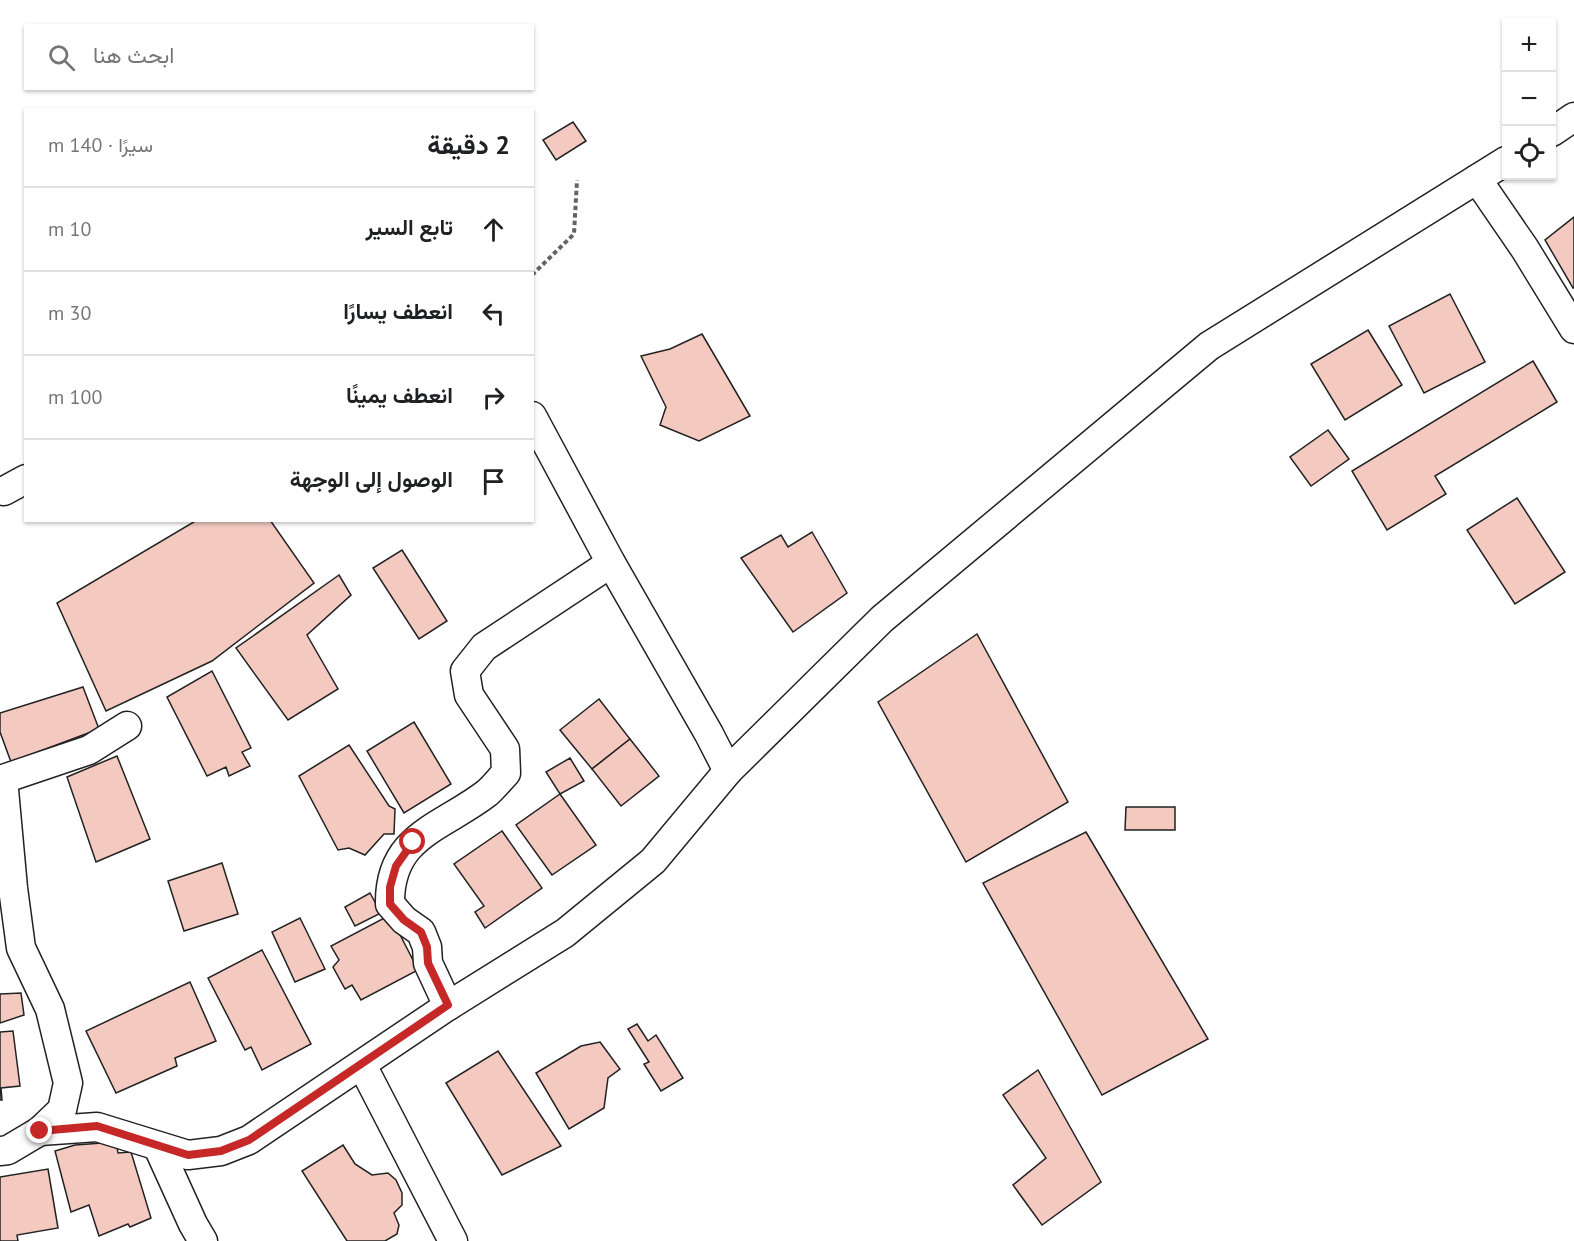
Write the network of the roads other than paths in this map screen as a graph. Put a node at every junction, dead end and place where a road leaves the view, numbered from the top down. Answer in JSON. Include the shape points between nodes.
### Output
{"nodes":[{"id":1,"x":1574,"y":117,"type":"edge"},
{"id":2,"x":1556,"y":129,"type":"edge"},
{"id":3,"x":1502,"y":163,"type":"edge"},
{"id":4,"x":1477,"y":179,"type":"junction"},
{"id":5,"x":1574,"y":329,"type":"edge"},
{"id":6,"x":534,"y":420,"type":"edge"},
{"id":7,"x":611,"y":562,"type":"junction"},
{"id":8,"x":127,"y":726,"type":"dead end"},
{"id":9,"x":728,"y":771,"type":"junction"},
{"id":10,"x":448,"y":1005,"type":"junction"},
{"id":11,"x":362,"y":1065,"type":"junction"},
{"id":12,"x":40,"y":1131,"type":"junction"},
{"id":13,"x":158,"y":1147,"type":"junction"},
{"id":14,"x":0,"y":1151,"type":"edge"},
{"id":15,"x":203,"y":1241,"type":"edge"},
{"id":16,"x":453,"y":1241,"type":"edge"}],
"edges":[{"from":1,"to":2,"type":"street"},
{"from":3,"to":4,"type":"street"},
{"from":4,"to":5,"type":"street"},
{"from":4,"to":9,"type":"street","via":[[1209,346],[882,619]]},
{"from":6,"to":7,"type":"street"},
{"from":7,"to":9,"type":"street"},
{"from":7,"to":10,"type":"street","via":[[484,647],[465,671],[469,695],[505,749],[506,772],[488,792],[413,842],[396,866],[390,887],[390,904],[421,932],[428,963]]},
{"from":8,"to":12,"type":"street","via":[[89,750],[3,779],[21,948],[50,1009],[68,1083],[62,1110]]},
{"from":9,"to":10,"type":"street","via":[[653,861],[565,933]]},
{"from":10,"to":11,"type":"street"},
{"from":11,"to":13,"type":"street","via":[[249,1140],[221,1151],[188,1155]]},
{"from":11,"to":16,"type":"street"},
{"from":12,"to":13,"type":"street","via":[[97,1126]]},
{"from":12,"to":14,"type":"street"},
{"from":13,"to":15,"type":"street"}]}
